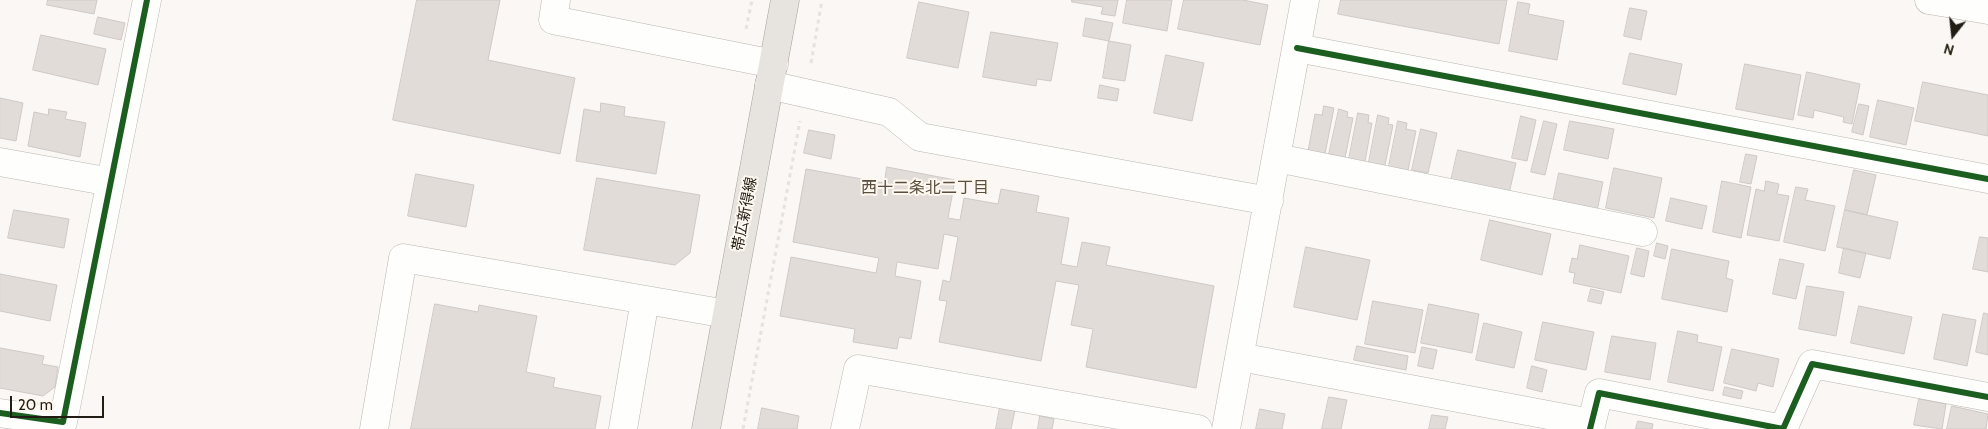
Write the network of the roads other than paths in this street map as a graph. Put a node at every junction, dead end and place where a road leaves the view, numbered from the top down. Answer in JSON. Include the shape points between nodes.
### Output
{"nodes":[{"id":1,"x":147,"y":0,"type":"edge"},
{"id":2,"x":556,"y":0,"type":"edge"},
{"id":3,"x":785,"y":0,"type":"edge"},
{"id":4,"x":1305,"y":0,"type":"edge"},
{"id":5,"x":1929,"y":0,"type":"edge"},
{"id":6,"x":1988,"y":10,"type":"edge"},
{"id":7,"x":1297,"y":48,"type":"junction"},
{"id":8,"x":772,"y":74,"type":"junction"},
{"id":9,"x":1276,"y":158,"type":"junction"},
{"id":10,"x":0,"y":162,"type":"edge"},
{"id":11,"x":1988,"y":179,"type":"edge"},
{"id":12,"x":111,"y":182,"type":"junction"},
{"id":13,"x":1269,"y":201,"type":"junction"},
{"id":14,"x":1643,"y":232,"type":"dead end"},
{"id":15,"x":645,"y":300,"type":"junction"},
{"id":16,"x":727,"y":314,"type":"junction"},
{"id":17,"x":1240,"y":356,"type":"junction"},
{"id":18,"x":1988,"y":397,"type":"edge"},
{"id":19,"x":0,"y":413,"type":"edge"},
{"id":20,"x":1591,"y":426,"type":"edge"},
{"id":21,"x":374,"y":429,"type":"edge"},
{"id":22,"x":623,"y":429,"type":"edge"},
{"id":23,"x":706,"y":429,"type":"edge"},
{"id":24,"x":845,"y":429,"type":"edge"},
{"id":25,"x":1198,"y":429,"type":"edge"},
{"id":26,"x":1226,"y":429,"type":"edge"}],
"edges":[{"from":1,"to":12,"type":"street"},
{"from":2,"to":8,"type":"street","via":[[553,20]]},
{"from":3,"to":8,"type":"main road","name":"帯広新得線"},
{"from":4,"to":7,"type":"street"},
{"from":5,"to":6,"type":"street"},
{"from":7,"to":9,"type":"street"},
{"from":7,"to":11,"type":"street"},
{"from":8,"to":13,"type":"street","via":[[805,92],[889,112],[920,137]]},
{"from":8,"to":16,"type":"main road","name":"帯広新得線"},
{"from":9,"to":13,"type":"street"},
{"from":9,"to":14,"type":"street"},
{"from":10,"to":12,"type":"street"},
{"from":12,"to":19,"type":"street","via":[[63,422]]},
{"from":13,"to":17,"type":"street"},
{"from":15,"to":16,"type":"street"},
{"from":15,"to":21,"type":"street","via":[[403,258]]},
{"from":15,"to":22,"type":"street"},
{"from":16,"to":23,"type":"main road","name":"帯広新得線"},
{"from":17,"to":20,"type":"street"},
{"from":17,"to":26,"type":"street"},
{"from":18,"to":20,"type":"street","via":[[1812,364],[1783,429],[1599,393]]},
{"from":24,"to":25,"type":"street","via":[[858,369]]}]}
